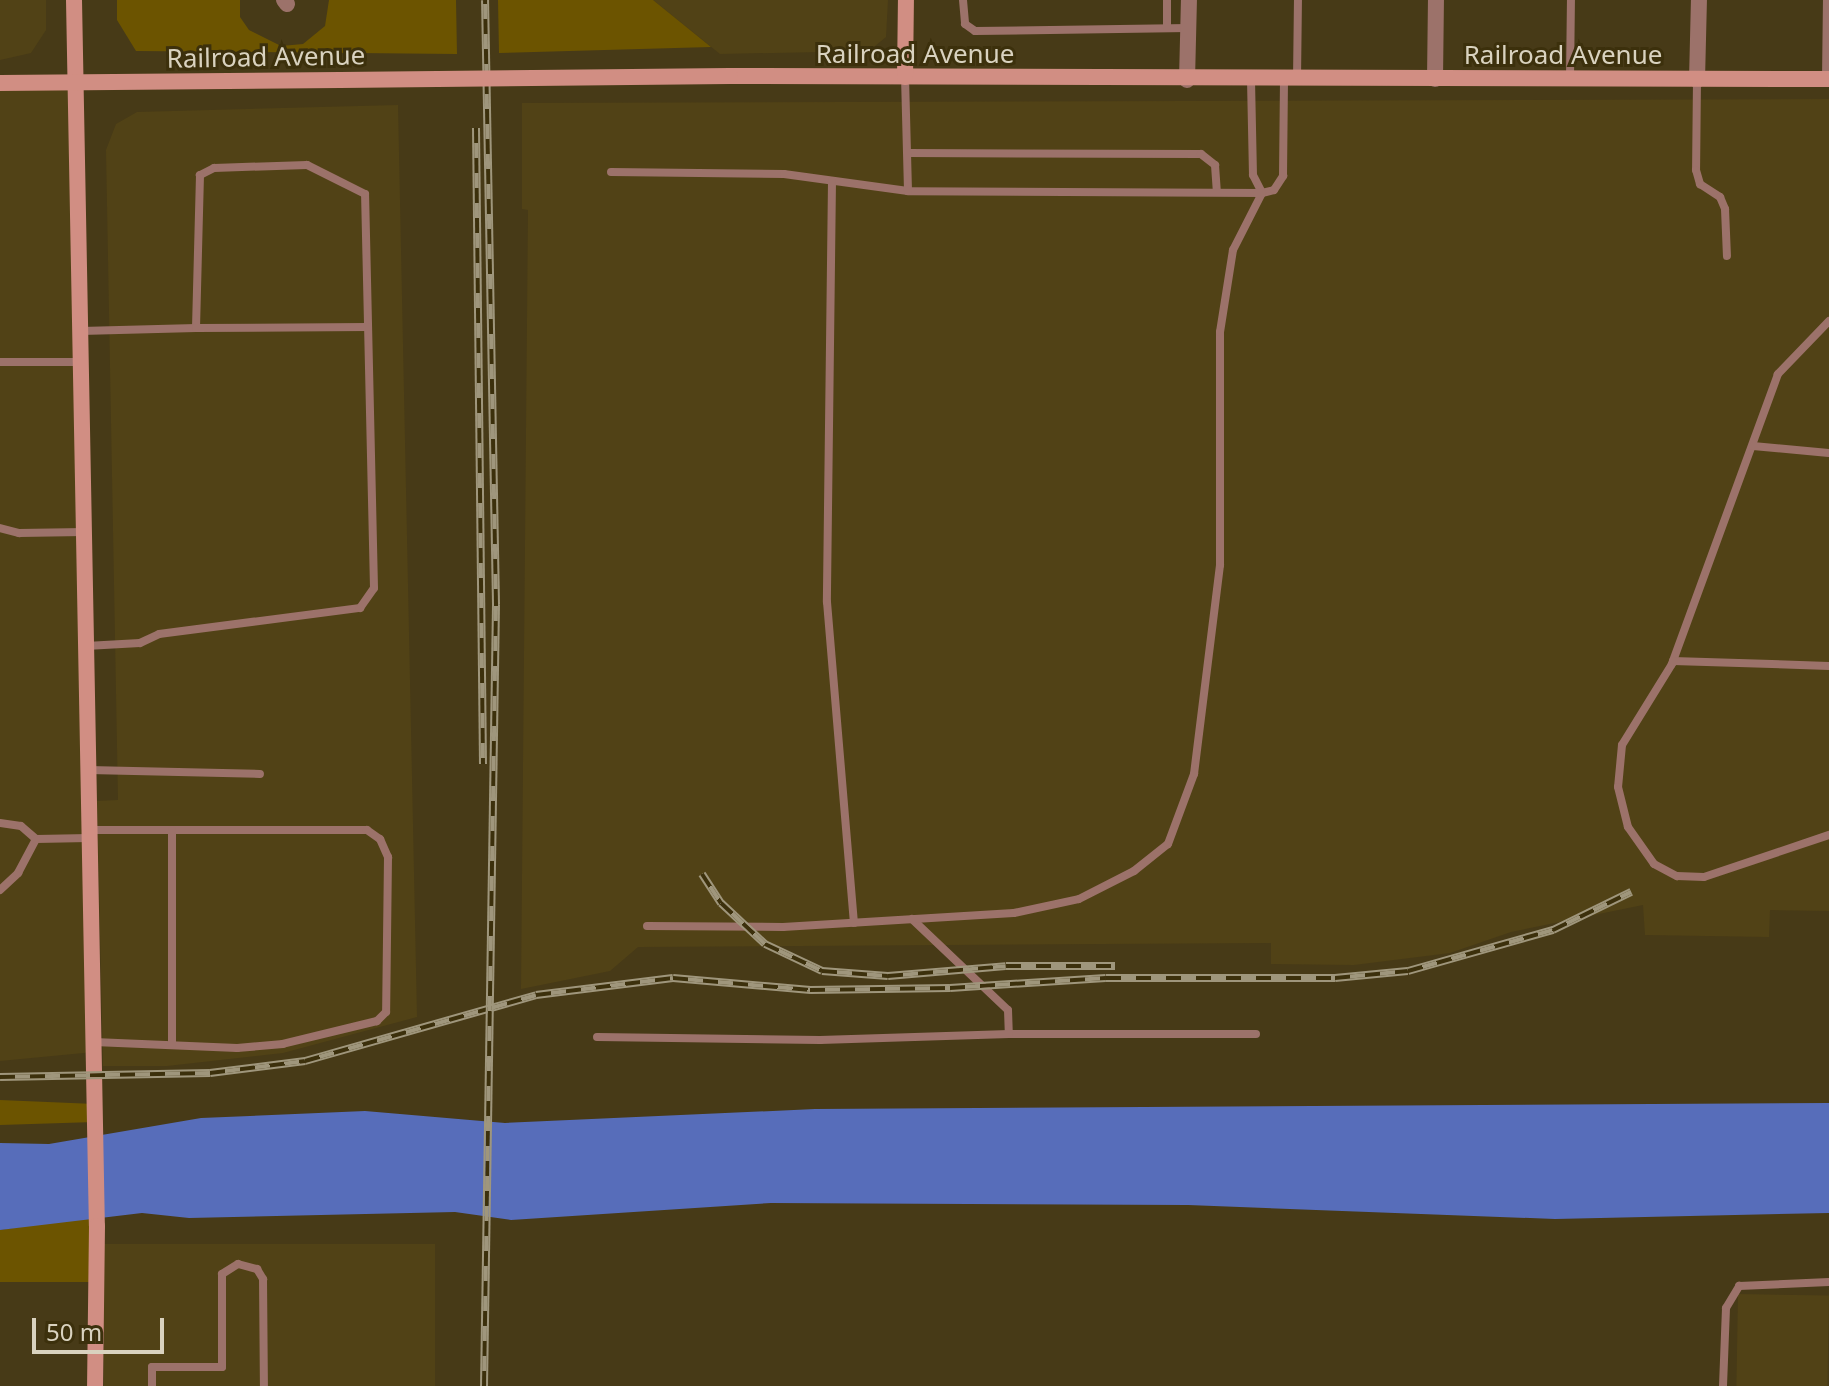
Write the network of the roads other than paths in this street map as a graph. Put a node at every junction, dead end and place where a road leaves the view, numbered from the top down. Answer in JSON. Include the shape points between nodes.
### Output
{"nodes":[{"id":1,"x":74,"y":0,"type":"edge"},
{"id":2,"x":906,"y":0,"type":"edge"},
{"id":3,"x":963,"y":0,"type":"edge"},
{"id":4,"x":1167,"y":0,"type":"edge"},
{"id":5,"x":1189,"y":0,"type":"edge"},
{"id":6,"x":1298,"y":0,"type":"edge"},
{"id":7,"x":1436,"y":0,"type":"edge"},
{"id":8,"x":1571,"y":0,"type":"edge"},
{"id":9,"x":1699,"y":0,"type":"edge"},
{"id":10,"x":1827,"y":0,"type":"edge"},
{"id":11,"x":1167,"y":28,"type":"junction"},
{"id":12,"x":1188,"y":28,"type":"junction"},
{"id":13,"x":905,"y":77,"type":"junction"},
{"id":14,"x":1435,"y":79,"type":"junction"},
{"id":15,"x":1570,"y":79,"type":"junction"},
{"id":16,"x":1827,"y":79,"type":"edge"},
{"id":17,"x":1187,"y":80,"type":"junction"},
{"id":18,"x":1251,"y":80,"type":"junction"},
{"id":19,"x":1291,"y":80,"type":"junction"},
{"id":20,"x":1697,"y":80,"type":"junction"},
{"id":21,"x":0,"y":83,"type":"edge"},
{"id":22,"x":76,"y":83,"type":"junction"},
{"id":23,"x":908,"y":153,"type":"junction"},
{"id":24,"x":611,"y":172,"type":"dead end"},
{"id":25,"x":832,"y":181,"type":"junction"},
{"id":26,"x":908,"y":191,"type":"junction"},
{"id":27,"x":1217,"y":191,"type":"junction"},
{"id":28,"x":1262,"y":193,"type":"junction"},
{"id":29,"x":1727,"y":256,"type":"dead end"},
{"id":30,"x":1829,"y":321,"type":"edge"},
{"id":31,"x":368,"y":327,"type":"junction"},
{"id":32,"x":196,"y":328,"type":"junction"},
{"id":33,"x":80,"y":331,"type":"junction"},
{"id":34,"x":0,"y":362,"type":"edge"},
{"id":35,"x":81,"y":362,"type":"junction"},
{"id":36,"x":1753,"y":446,"type":"junction"},
{"id":37,"x":1829,"y":453,"type":"edge"},
{"id":38,"x":0,"y":528,"type":"edge"},
{"id":39,"x":84,"y":532,"type":"junction"},
{"id":40,"x":86,"y":646,"type":"junction"},
{"id":41,"x":1673,"y":661,"type":"junction"},
{"id":42,"x":1829,"y":666,"type":"edge"},
{"id":43,"x":89,"y":770,"type":"junction"},
{"id":44,"x":260,"y":774,"type":"dead end"},
{"id":45,"x":0,"y":823,"type":"edge"},
{"id":46,"x":172,"y":830,"type":"junction"},
{"id":47,"x":90,"y":834,"type":"junction"},
{"id":48,"x":1829,"y":835,"type":"edge"},
{"id":49,"x":36,"y":839,"type":"junction"},
{"id":50,"x":0,"y":890,"type":"edge"},
{"id":51,"x":912,"y":919,"type":"junction"},
{"id":52,"x":854,"y":923,"type":"junction"},
{"id":53,"x":647,"y":926,"type":"dead end"},
{"id":54,"x":1009,"y":1034,"type":"junction"},
{"id":55,"x":1256,"y":1034,"type":"dead end"},
{"id":56,"x":597,"y":1037,"type":"dead end"},
{"id":57,"x":94,"y":1042,"type":"junction"},
{"id":58,"x":172,"y":1045,"type":"junction"},
{"id":59,"x":1829,"y":1282,"type":"edge"},
{"id":60,"x":95,"y":1386,"type":"edge"},
{"id":61,"x":152,"y":1386,"type":"edge"},
{"id":62,"x":264,"y":1386,"type":"edge"},
{"id":63,"x":1723,"y":1386,"type":"edge"}],
"edges":[{"from":1,"to":22,"type":"street"},
{"from":2,"to":13,"type":"street"},
{"from":3,"to":11,"type":"lane","via":[[965,24],[982,32]]},
{"from":4,"to":11,"type":"lane"},
{"from":5,"to":12,"type":"street"},
{"from":6,"to":19,"type":"lane"},
{"from":7,"to":14,"type":"street"},
{"from":8,"to":15,"type":"lane"},
{"from":9,"to":20,"type":"street"},
{"from":10,"to":16,"type":"lane"},
{"from":11,"to":12,"type":"lane"},
{"from":12,"to":17,"type":"street"},
{"from":13,"to":17,"type":"street","name":"Railroad Avenue"},
{"from":13,"to":22,"type":"street","name":"Railroad Avenue","bridge":true},
{"from":13,"to":23,"type":"lane"},
{"from":14,"to":15,"type":"street","name":"Railroad Avenue"},
{"from":14,"to":19,"type":"street","name":"Railroad Avenue"},
{"from":15,"to":20,"type":"street","name":"Railroad Avenue"},
{"from":16,"to":20,"type":"street","name":"Railroad Avenue"},
{"from":17,"to":18,"type":"street","name":"Railroad Avenue"},
{"from":18,"to":19,"type":"street","name":"Railroad Avenue"},
{"from":18,"to":28,"type":"lane","via":[[1253,175]]},
{"from":19,"to":28,"type":"lane","via":[[1283,176],[1274,190]]},
{"from":20,"to":29,"type":"lane","via":[[1696,170],[1700,184],[1720,197],[1725,209]]},
{"from":21,"to":22,"type":"street","name":"Railroad Avenue"},
{"from":22,"to":33,"type":"street"},
{"from":23,"to":26,"type":"lane"},
{"from":23,"to":27,"type":"lane","via":[[1201,154],[1215,165]]},
{"from":24,"to":25,"type":"lane","via":[[784,174]]},
{"from":25,"to":26,"type":"lane"},
{"from":25,"to":52,"type":"lane","via":[[827,602]]},
{"from":26,"to":27,"type":"lane"},
{"from":27,"to":28,"type":"lane"},
{"from":28,"to":51,"type":"lane","via":[[1233,250],[1220,332],[1220,565],[1194,774],[1168,844],[1134,871],[1079,899],[1014,913]]},
{"from":30,"to":36,"type":"lane","via":[[1778,374]]},
{"from":31,"to":32,"type":"lane"},
{"from":31,"to":32,"type":"lane","via":[[365,194],[307,165],[214,168],[200,175]]},
{"from":31,"to":40,"type":"lane","via":[[374,588],[360,608],[159,634],[140,643]]},
{"from":32,"to":33,"type":"lane"},
{"from":33,"to":35,"type":"street"},
{"from":34,"to":35,"type":"lane"},
{"from":35,"to":39,"type":"street"},
{"from":36,"to":37,"type":"lane"},
{"from":36,"to":41,"type":"lane"},
{"from":38,"to":39,"type":"lane","via":[[19,533]]},
{"from":39,"to":40,"type":"street"},
{"from":40,"to":43,"type":"street"},
{"from":41,"to":42,"type":"lane"},
{"from":41,"to":48,"type":"lane","via":[[1622,745],[1618,787],[1628,827],[1654,864],[1677,876],[1704,877]]},
{"from":43,"to":44,"type":"lane"},
{"from":43,"to":47,"type":"street"},
{"from":45,"to":49,"type":"lane","via":[[21,826]]},
{"from":46,"to":47,"type":"lane"},
{"from":46,"to":58,"type":"lane"},
{"from":46,"to":58,"type":"lane","via":[[367,830],[380,839],[388,857],[386,1012],[377,1021],[283,1044]]},
{"from":47,"to":49,"type":"lane"},
{"from":47,"to":57,"type":"street"},
{"from":49,"to":50,"type":"lane","via":[[18,873]]},
{"from":51,"to":52,"type":"lane"},
{"from":51,"to":54,"type":"lane","via":[[1008,1010]]},
{"from":52,"to":53,"type":"lane"},
{"from":54,"to":55,"type":"lane"},
{"from":54,"to":56,"type":"lane","via":[[820,1040]]},
{"from":57,"to":58,"type":"lane"},
{"from":57,"to":60,"type":"street"},
{"from":59,"to":63,"type":"lane","via":[[1739,1286],[1726,1308]]},
{"from":61,"to":62,"type":"lane","via":[[152,1367],[222,1367],[222,1274],[238,1264],[257,1269],[263,1279]]}]}
